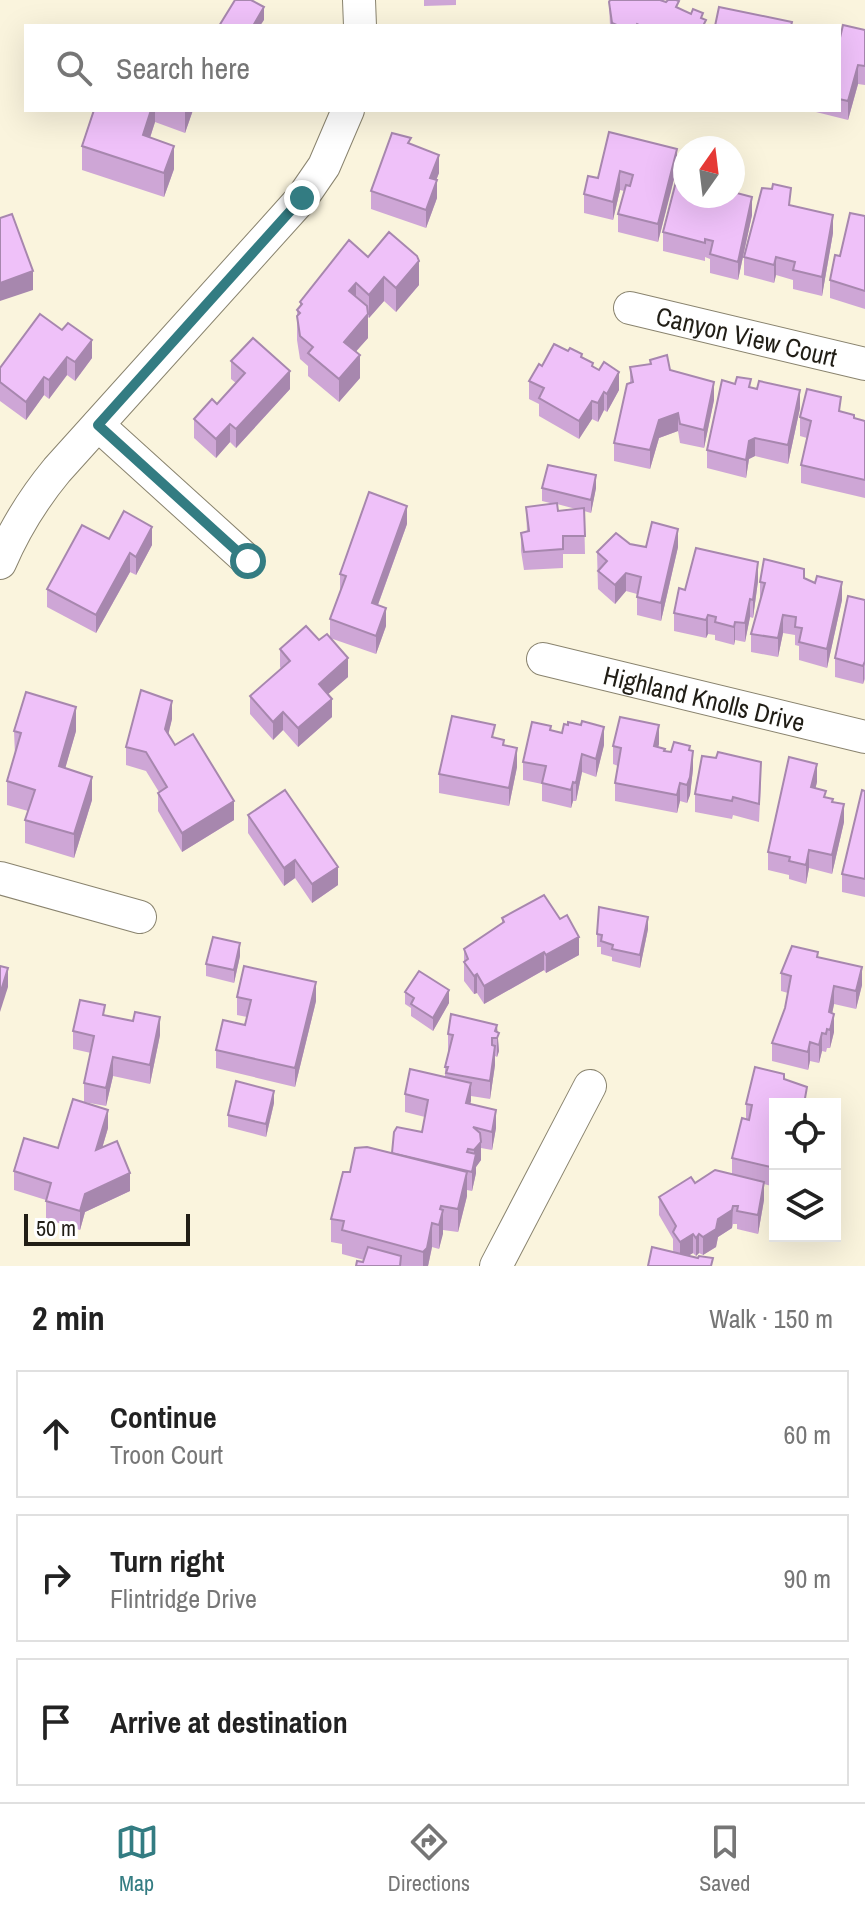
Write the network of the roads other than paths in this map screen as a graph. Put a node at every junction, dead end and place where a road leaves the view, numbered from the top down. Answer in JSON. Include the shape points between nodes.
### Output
{"nodes":[{"id":1,"x":359,"y":0,"type":"edge"},
{"id":2,"x":360,"y":24,"type":"edge"},
{"id":3,"x":347,"y":112,"type":"edge"},
{"id":4,"x":630,"y":308,"type":"dead end"},
{"id":5,"x":865,"y":364,"type":"edge"},
{"id":6,"x":98,"y":425,"type":"junction"},
{"id":7,"x":248,"y":561,"type":"dead end"},
{"id":8,"x":0,"y":563,"type":"edge"},
{"id":9,"x":543,"y":659,"type":"dead end"},
{"id":10,"x":865,"y":737,"type":"edge"},
{"id":11,"x":0,"y":878,"type":"edge"},
{"id":12,"x":140,"y":917,"type":"dead end"},
{"id":13,"x":590,"y":1086,"type":"dead end"},
{"id":14,"x":496,"y":1266,"type":"edge"}],
"edges":[{"from":1,"to":2,"type":"street"},
{"from":3,"to":6,"type":"street","via":[[324,166],[302,198]]},
{"from":4,"to":5,"type":"street","name":"Canyon View Court"},
{"from":6,"to":7,"type":"street"},
{"from":6,"to":8,"type":"street","via":[[37,495]]},
{"from":9,"to":10,"type":"street","name":"Highland Knolls Drive"},
{"from":11,"to":12,"type":"street"},
{"from":13,"to":14,"type":"street"}]}
